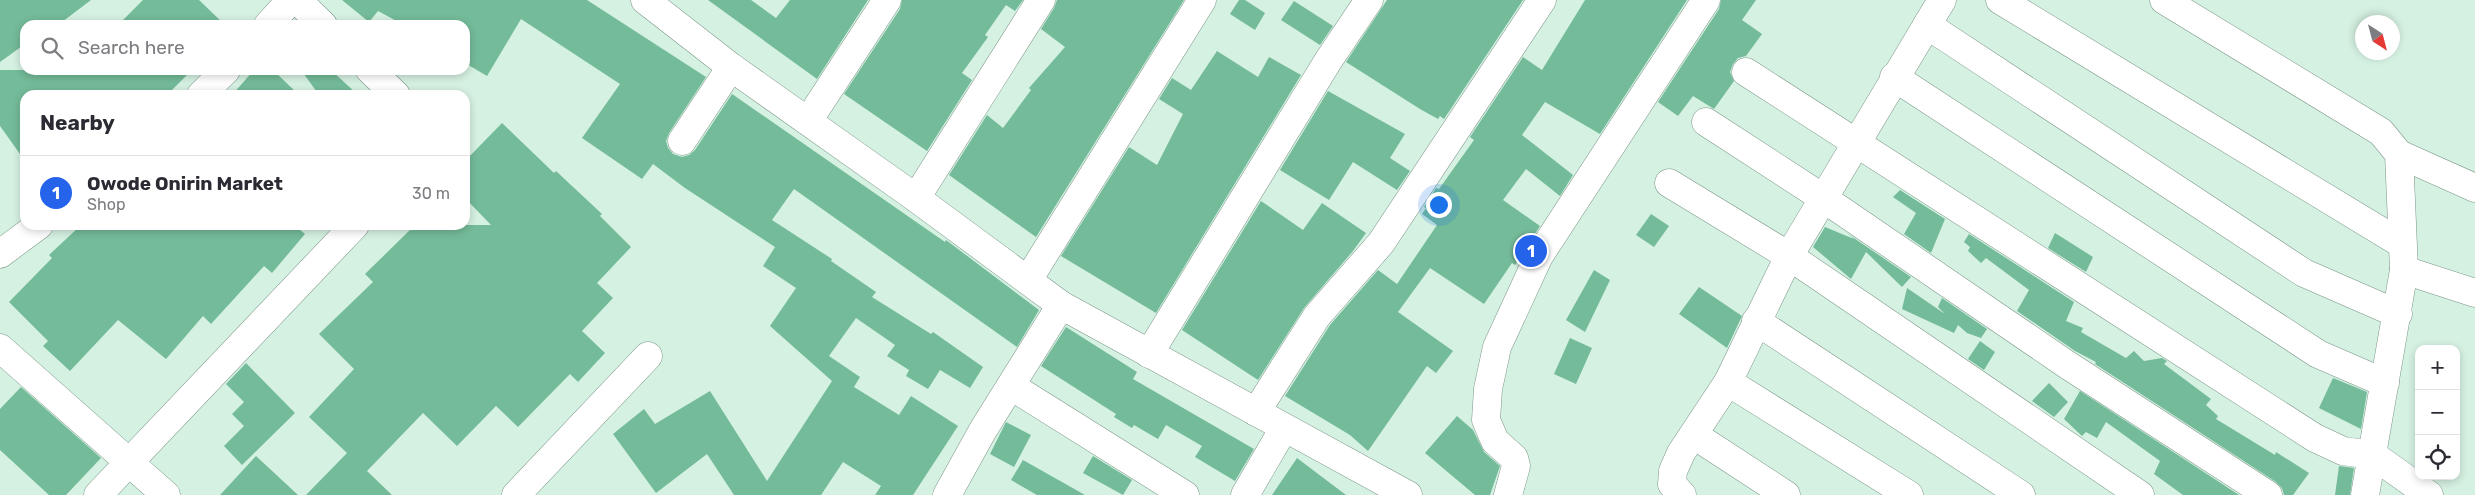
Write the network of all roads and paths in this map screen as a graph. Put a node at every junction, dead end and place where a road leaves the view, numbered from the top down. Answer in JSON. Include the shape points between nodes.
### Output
{"nodes":[{"id":1,"x":291,"y":0,"type":"edge"},
{"id":2,"x":297,"y":0,"type":"edge"},
{"id":3,"x":645,"y":0,"type":"edge"},
{"id":4,"x":887,"y":0,"type":"edge"},
{"id":5,"x":1042,"y":0,"type":"edge"},
{"id":6,"x":1202,"y":0,"type":"edge"},
{"id":7,"x":1369,"y":0,"type":"edge"},
{"id":8,"x":1542,"y":0,"type":"edge"},
{"id":9,"x":1706,"y":0,"type":"edge"},
{"id":10,"x":1942,"y":0,"type":"edge"},
{"id":11,"x":2000,"y":0,"type":"edge"},
{"id":12,"x":2164,"y":0,"type":"edge"},
{"id":13,"x":273,"y":20,"type":"edge"},
{"id":14,"x":318,"y":20,"type":"edge"},
{"id":15,"x":1927,"y":25,"type":"junction"},
{"id":16,"x":731,"y":67,"type":"junction"},
{"id":17,"x":1746,"y":72,"type":"dead end"},
{"id":18,"x":221,"y":75,"type":"edge"},
{"id":19,"x":375,"y":75,"type":"edge"},
{"id":20,"x":1894,"y":77,"type":"junction"},
{"id":21,"x":206,"y":90,"type":"edge"},
{"id":22,"x":391,"y":90,"type":"edge"},
{"id":23,"x":808,"y":121,"type":"junction"},
{"id":24,"x":1706,"y":122,"type":"dead end"},
{"id":25,"x":682,"y":141,"type":"dead end"},
{"id":26,"x":1856,"y":142,"type":"junction"},
{"id":27,"x":2399,"y":154,"type":"junction"},
{"id":28,"x":1669,"y":183,"type":"dead end"},
{"id":29,"x":2475,"y":188,"type":"edge"},
{"id":30,"x":916,"y":198,"type":"junction"},
{"id":31,"x":1824,"y":198,"type":"junction"},
{"id":32,"x":32,"y":230,"type":"edge"},
{"id":33,"x":350,"y":230,"type":"edge"},
{"id":34,"x":0,"y":254,"type":"edge"},
{"id":35,"x":1789,"y":256,"type":"junction"},
{"id":36,"x":2403,"y":257,"type":"junction"},
{"id":37,"x":1028,"y":280,"type":"junction"},
{"id":38,"x":2475,"y":293,"type":"edge"},
{"id":39,"x":1061,"y":305,"type":"junction"},
{"id":40,"x":2398,"y":314,"type":"junction"},
{"id":41,"x":1756,"y":321,"type":"junction"},
{"id":42,"x":0,"y":348,"type":"edge"},
{"id":43,"x":1149,"y":354,"type":"junction"},
{"id":44,"x":648,"y":356,"type":"dead end"},
{"id":45,"x":1728,"y":382,"type":"junction"},
{"id":46,"x":2385,"y":382,"type":"junction"},
{"id":47,"x":1010,"y":386,"type":"junction"},
{"id":48,"x":1256,"y":412,"type":"junction"},
{"id":49,"x":1284,"y":428,"type":"junction"},
{"id":50,"x":1694,"y":435,"type":"junction"},
{"id":51,"x":2373,"y":455,"type":"junction"},
{"id":52,"x":129,"y":462,"type":"junction"},
{"id":53,"x":98,"y":495,"type":"edge"},
{"id":54,"x":166,"y":495,"type":"edge"},
{"id":55,"x":516,"y":495,"type":"edge"},
{"id":56,"x":947,"y":495,"type":"edge"},
{"id":57,"x":1185,"y":495,"type":"edge"},
{"id":58,"x":1244,"y":495,"type":"edge"},
{"id":59,"x":1408,"y":495,"type":"edge"},
{"id":60,"x":1508,"y":495,"type":"edge"},
{"id":61,"x":1682,"y":495,"type":"edge"},
{"id":62,"x":1786,"y":495,"type":"edge"},
{"id":63,"x":1909,"y":495,"type":"edge"},
{"id":64,"x":2021,"y":495,"type":"edge"},
{"id":65,"x":2140,"y":495,"type":"edge"},
{"id":66,"x":2268,"y":495,"type":"edge"},
{"id":67,"x":2366,"y":495,"type":"edge"},
{"id":68,"x":2429,"y":495,"type":"edge"}],
"edges":[{"from":1,"to":13,"type":"street"},
{"from":2,"to":14,"type":"street"},
{"from":3,"to":16,"type":"street"},
{"from":4,"to":23,"type":"street"},
{"from":5,"to":30,"type":"street"},
{"from":6,"to":37,"type":"street"},
{"from":7,"to":43,"type":"street","via":[[1328,61]]},
{"from":8,"to":48,"type":"street","via":[[1381,243],[1317,316]]},
{"from":9,"to":60,"type":"street","via":[[1539,256],[1497,347],[1486,420],[1495,442],[1514,458],[1516,466]]},
{"from":10,"to":15,"type":"street"},
{"from":11,"to":36,"type":"street"},
{"from":12,"to":27,"type":"street","via":[[2381,132]]},
{"from":15,"to":20,"type":"street"},
{"from":15,"to":40,"type":"street","via":[[2304,273]]},
{"from":16,"to":23,"type":"street"},
{"from":16,"to":25,"type":"street"},
{"from":17,"to":26,"type":"street"},
{"from":18,"to":21,"type":"street"},
{"from":19,"to":22,"type":"street"},
{"from":20,"to":26,"type":"street"},
{"from":20,"to":46,"type":"street","via":[[2318,354]]},
{"from":23,"to":30,"type":"street"},
{"from":24,"to":31,"type":"street"},
{"from":26,"to":31,"type":"street"},
{"from":26,"to":51,"type":"street","via":[[2316,438],[2343,451]]},
{"from":27,"to":29,"type":"street"},
{"from":27,"to":36,"type":"street"},
{"from":28,"to":35,"type":"street"},
{"from":30,"to":37,"type":"street"},
{"from":31,"to":35,"type":"street"},
{"from":31,"to":66,"type":"street","via":[[2066,364]]},
{"from":32,"to":34,"type":"street"},
{"from":33,"to":52,"type":"street"},
{"from":35,"to":41,"type":"street"},
{"from":35,"to":65,"type":"street"},
{"from":36,"to":38,"type":"street"},
{"from":36,"to":40,"type":"street"},
{"from":37,"to":39,"type":"street"},
{"from":39,"to":43,"type":"street"},
{"from":39,"to":47,"type":"street"},
{"from":40,"to":46,"type":"street"},
{"from":41,"to":45,"type":"street"},
{"from":41,"to":64,"type":"street"},
{"from":42,"to":52,"type":"street"},
{"from":43,"to":48,"type":"street"},
{"from":44,"to":55,"type":"street"},
{"from":45,"to":50,"type":"street"},
{"from":45,"to":63,"type":"street"},
{"from":46,"to":51,"type":"street"},
{"from":47,"to":56,"type":"street"},
{"from":47,"to":57,"type":"street"},
{"from":48,"to":49,"type":"street"},
{"from":49,"to":58,"type":"street"},
{"from":49,"to":59,"type":"street"},
{"from":50,"to":61,"type":"street","via":[[1673,471],[1672,484]]},
{"from":50,"to":62,"type":"street"},
{"from":51,"to":67,"type":"street"},
{"from":51,"to":68,"type":"street"},
{"from":52,"to":53,"type":"street"},
{"from":52,"to":54,"type":"street"}]}
